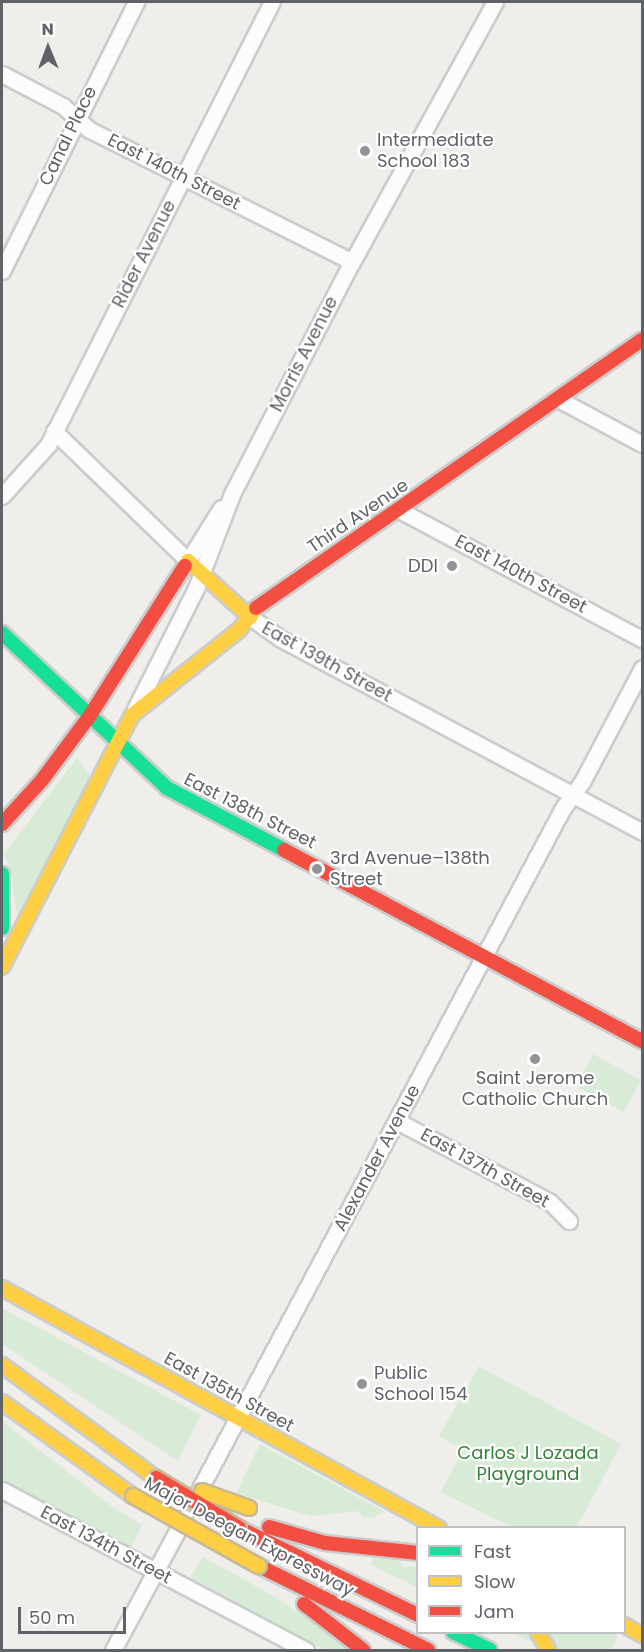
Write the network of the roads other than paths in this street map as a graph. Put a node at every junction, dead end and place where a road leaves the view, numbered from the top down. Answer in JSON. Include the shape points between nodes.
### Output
{"nodes":[{"id":1,"x":136,"y":2,"type":"edge"},
{"id":2,"x":272,"y":2,"type":"edge"},
{"id":3,"x":495,"y":2,"type":"edge"},
{"id":4,"x":2,"y":74,"type":"edge"},
{"id":5,"x":78,"y":118,"type":"junction"},
{"id":6,"x":183,"y":176,"type":"junction"},
{"id":7,"x":352,"y":262,"type":"junction"},
{"id":8,"x":2,"y":271,"type":"edge"},
{"id":9,"x":642,"y":340,"type":"edge"},
{"id":10,"x":558,"y":399,"type":"junction"},
{"id":11,"x":54,"y":432,"type":"junction"},
{"id":12,"x":642,"y":444,"type":"edge"},
{"id":13,"x":232,"y":494,"type":"junction"},
{"id":14,"x":2,"y":496,"type":"edge"},
{"id":15,"x":399,"y":510,"type":"junction"},
{"id":16,"x":188,"y":561,"type":"junction"},
{"id":17,"x":202,"y":574,"type":"junction"},
{"id":18,"x":250,"y":617,"type":"junction"},
{"id":19,"x":2,"y":633,"type":"edge"},
{"id":20,"x":642,"y":639,"type":"edge"},
{"id":21,"x":642,"y":668,"type":"edge"},
{"id":22,"x":132,"y":715,"type":"junction"},
{"id":23,"x":89,"y":717,"type":"junction"},
{"id":24,"x":117,"y":745,"type":"junction"},
{"id":25,"x":572,"y":795,"type":"junction"},
{"id":26,"x":2,"y":824,"type":"edge"},
{"id":27,"x":642,"y":832,"type":"edge"},
{"id":28,"x":2,"y":874,"type":"edge"},
{"id":29,"x":2,"y":928,"type":"edge"},
{"id":30,"x":484,"y":956,"type":"junction"},
{"id":31,"x":2,"y":967,"type":"edge"},
{"id":32,"x":642,"y":1041,"type":"edge"},
{"id":33,"x":397,"y":1121,"type":"junction"},
{"id":34,"x":569,"y":1221,"type":"dead end"},
{"id":35,"x":2,"y":1288,"type":"edge"},
{"id":36,"x":2,"y":1365,"type":"edge"},
{"id":37,"x":2,"y":1402,"type":"edge"},
{"id":38,"x":238,"y":1417,"type":"junction"},
{"id":39,"x":157,"y":1475,"type":"junction"},
{"id":40,"x":2,"y":1490,"type":"edge"},
{"id":41,"x":244,"y":1517,"type":"junction"},
{"id":42,"x":318,"y":1526,"type":"dead end"},
{"id":43,"x":437,"y":1526,"type":"edge"},
{"id":44,"x":416,"y":1553,"type":"edge"},
{"id":45,"x":259,"y":1566,"type":"junction"},
{"id":46,"x":155,"y":1571,"type":"junction"},
{"id":47,"x":416,"y":1614,"type":"edge"},
{"id":48,"x":626,"y":1626,"type":"edge"},
{"id":49,"x":457,"y":1634,"type":"edge"},
{"id":50,"x":539,"y":1634,"type":"edge"},
{"id":51,"x":642,"y":1635,"type":"edge"},
{"id":52,"x":113,"y":1650,"type":"edge"},
{"id":53,"x":306,"y":1650,"type":"edge"},
{"id":54,"x":363,"y":1650,"type":"edge"},
{"id":55,"x":428,"y":1650,"type":"edge"},
{"id":56,"x":490,"y":1650,"type":"edge"},
{"id":57,"x":548,"y":1650,"type":"edge"}],
"edges":[{"from":1,"to":5,"type":"street","name":"Canal Place"},
{"from":2,"to":6,"type":"street","name":"Rider Avenue"},
{"from":3,"to":7,"type":"street","name":"Morris Avenue"},
{"from":4,"to":5,"type":"street","name":"East 140th Street"},
{"from":5,"to":6,"type":"street","name":"East 140th Street","via":[[90,130]]},
{"from":5,"to":8,"type":"street","name":"Canal Place"},
{"from":6,"to":7,"type":"street","name":"East 140th Street"},
{"from":6,"to":11,"type":"street","name":"Rider Avenue"},
{"from":7,"to":13,"type":"street","name":"Morris Avenue"},
{"from":9,"to":10,"type":"main road","name":"Third Avenue"},
{"from":10,"to":12,"type":"street"},
{"from":10,"to":15,"type":"main road","name":"Third Avenue"},
{"from":11,"to":14,"type":"street","name":"Rider Avenue","via":[[39,456]]},
{"from":11,"to":16,"type":"street","name":"East 139th Street"},
{"from":13,"to":16,"type":"street"},
{"from":13,"to":17,"type":"street","name":"Morris Avenue"},
{"from":15,"to":18,"type":"main road","name":"Third Avenue","via":[[260,603]]},
{"from":15,"to":20,"type":"street","name":"East 140th Street"},
{"from":16,"to":17,"type":"main road","name":"East 139th Street"},
{"from":16,"to":23,"type":"main road"},
{"from":17,"to":18,"type":"main road","name":"East 139th Street"},
{"from":17,"to":22,"type":"street","name":"Morris Avenue"},
{"from":18,"to":22,"type":"main road","name":"Third Avenue"},
{"from":18,"to":25,"type":"street","name":"East 139th Street","via":[[281,639]]},
{"from":19,"to":23,"type":"main road","name":"East 138th Street"},
{"from":21,"to":25,"type":"street","name":"Alexander Avenue"},
{"from":22,"to":24,"type":"main road","name":"Third Avenue"},
{"from":23,"to":24,"type":"main road","name":"East 138th Street"},
{"from":23,"to":26,"type":"main road","via":[[42,780]]},
{"from":24,"to":30,"type":"main road","name":"East 138th Street","via":[[180,796]]},
{"from":24,"to":31,"type":"main road","name":"Third Avenue"},
{"from":25,"to":27,"type":"street","name":"East 139th Street"},
{"from":25,"to":30,"type":"street","name":"Alexander Avenue"},
{"from":28,"to":29,"type":"main road"},
{"from":30,"to":32,"type":"main road","name":"East 138th Street"},
{"from":30,"to":33,"type":"street","name":"Alexander Avenue"},
{"from":33,"to":34,"type":"street","name":"East 137th Street","via":[[550,1202]]},
{"from":33,"to":38,"type":"street","name":"Alexander Avenue"},
{"from":35,"to":38,"type":"main road","name":"East 135th Street"},
{"from":36,"to":39,"type":"main road","name":"Major Deegan Expressway"},
{"from":37,"to":45,"type":"main road","name":"Major Deegan Expressway","bridge":true,"via":[[133,1496]]},
{"from":38,"to":43,"type":"main road","name":"East 135th Street"},
{"from":38,"to":46,"type":"street","name":"Alexander Avenue"},
{"from":39,"to":41,"type":"main road","name":"Major Deegan Expressway","bridge":true},
{"from":39,"to":41,"type":"main road","bridge":true,"via":[[189,1486]]},
{"from":40,"to":46,"type":"street","name":"East 134th Street"},
{"from":41,"to":42,"type":"main road"},
{"from":41,"to":44,"type":"main road","via":[[310,1540]]},
{"from":41,"to":47,"type":"main road","name":"Major Deegan Expressway"},
{"from":45,"to":54,"type":"main road"},
{"from":45,"to":55,"type":"main road","name":"Major Deegan Expressway"},
{"from":46,"to":52,"type":"street","name":"Alexander Avenue"},
{"from":46,"to":53,"type":"street","name":"East 134th Street"},
{"from":48,"to":51,"type":"main road"},
{"from":49,"to":56,"type":"main road"},
{"from":50,"to":57,"type":"main road"}]}
